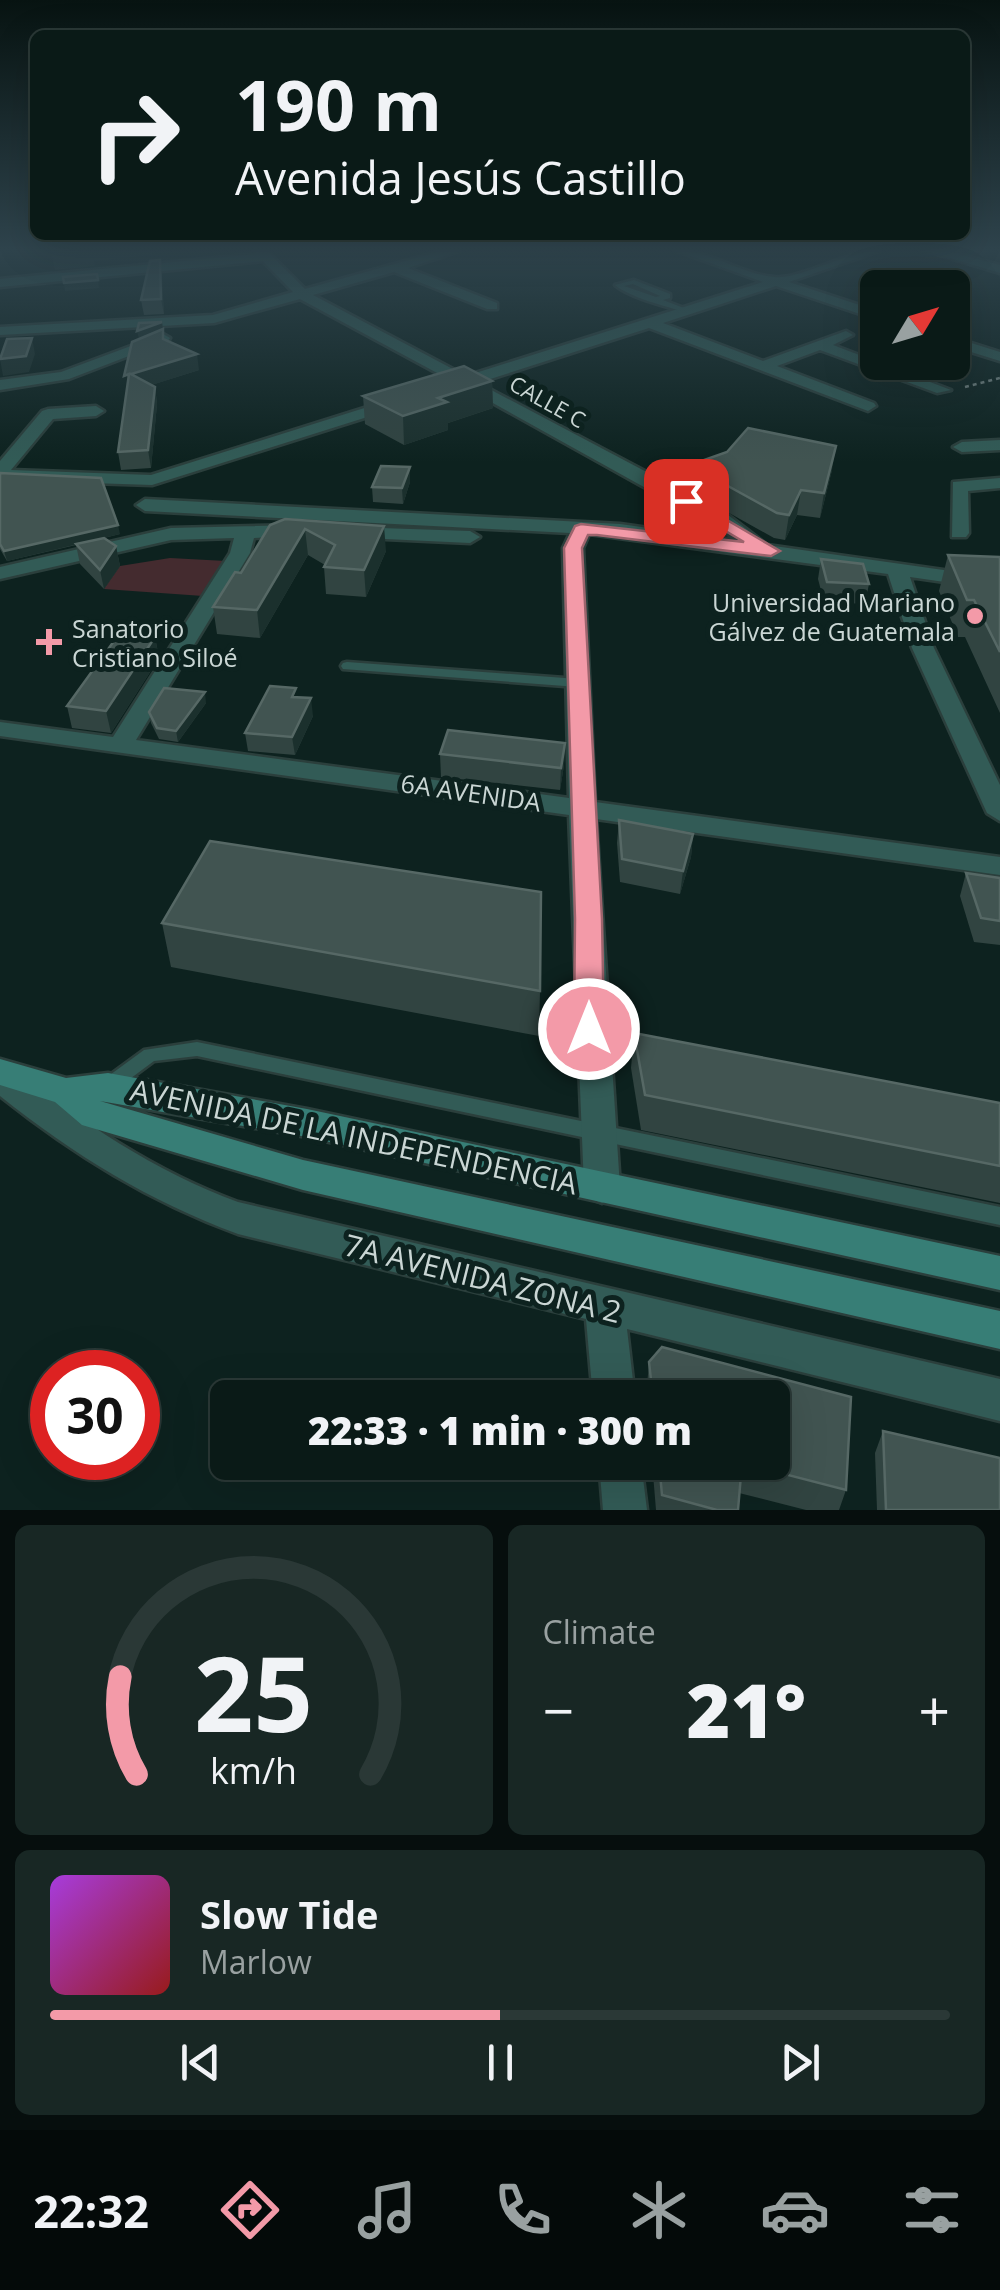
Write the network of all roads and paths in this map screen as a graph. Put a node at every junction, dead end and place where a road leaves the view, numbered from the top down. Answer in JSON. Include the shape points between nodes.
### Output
{"nodes":[{"id":1,"x":173,"y":321,"type":"edge"},
{"id":2,"x":208,"y":321,"type":"edge"},
{"id":3,"x":352,"y":321,"type":"edge"},
{"id":4,"x":647,"y":322,"type":"joint"},
{"id":5,"x":0,"y":332,"type":"edge"},
{"id":6,"x":846,"y":335,"type":"dead end"},
{"id":7,"x":820,"y":345,"type":"junction"},
{"id":8,"x":970,"y":347,"type":"edge"},
{"id":9,"x":1000,"y":357,"type":"edge"},
{"id":10,"x":860,"y":360,"type":"edge"},
{"id":11,"x":763,"y":366,"type":"junction"},
{"id":12,"x":872,"y":380,"type":"edge"},
{"id":13,"x":915,"y":380,"type":"edge"},
{"id":14,"x":463,"y":382,"type":"junction"},
{"id":15,"x":0,"y":385,"type":"edge"},
{"id":16,"x":444,"y":388,"type":"edge"},
{"id":17,"x":943,"y":390,"type":"dead end"},
{"id":18,"x":836,"y":394,"type":"junction"},
{"id":19,"x":407,"y":400,"type":"edge"},
{"id":20,"x":868,"y":406,"type":"dead end"},
{"id":21,"x":96,"y":410,"type":"dead end"},
{"id":22,"x":1000,"y":445,"type":"edge"},
{"id":23,"x":962,"y":447,"type":"dead end"},
{"id":24,"x":0,"y":473,"type":"edge"},
{"id":25,"x":152,"y":480,"type":"junction"},
{"id":26,"x":1000,"y":482,"type":"edge"},
{"id":27,"x":145,"y":505,"type":"junction"},
{"id":28,"x":246,"y":530,"type":"junction"},
{"id":29,"x":581,"y":530,"type":"junction"},
{"id":30,"x":959,"y":533,"type":"dead end"},
{"id":31,"x":146,"y":538,"type":"junction"},
{"id":32,"x":771,"y":551,"type":"junction"},
{"id":33,"x":898,"y":570,"type":"junction"},
{"id":34,"x":0,"y":573,"type":"edge"},
{"id":35,"x":1000,"y":584,"type":"edge"},
{"id":36,"x":347,"y":666,"type":"dead end"},
{"id":37,"x":578,"y":683,"type":"junction"},
{"id":38,"x":0,"y":730,"type":"edge"},
{"id":39,"x":120,"y":746,"type":"junction"},
{"id":40,"x":582,"y":807,"type":"junction"},
{"id":41,"x":1000,"y":813,"type":"edge"},
{"id":42,"x":1000,"y":866,"type":"edge"},
{"id":43,"x":0,"y":1074,"type":"edge"},
{"id":44,"x":108,"y":1086,"type":"junction"},
{"id":45,"x":66,"y":1092,"type":"junction"},
{"id":46,"x":597,"y":1131,"type":"junction"},
{"id":47,"x":602,"y":1187,"type":"junction"},
{"id":48,"x":1000,"y":1216,"type":"edge"},
{"id":49,"x":1000,"y":1272,"type":"edge"},
{"id":50,"x":605,"y":1308,"type":"junction"},
{"id":51,"x":1000,"y":1330,"type":"edge"},
{"id":52,"x":612,"y":1380,"type":"edge"},
{"id":53,"x":1000,"y":1400,"type":"edge"},
{"id":54,"x":622,"y":1480,"type":"edge"},
{"id":55,"x":625,"y":1510,"type":"edge"}],
"edges":[{"from":1,"to":5,"type":"street"},
{"from":2,"to":15,"type":"street","via":[[64,376]]},
{"from":3,"to":14,"type":"street","name":"CALLE C"},
{"from":4,"to":11,"type":"street"},
{"from":4,"to":14,"type":"street"},
{"from":6,"to":7,"type":"street"},
{"from":7,"to":10,"type":"street"},
{"from":7,"to":11,"type":"street"},
{"from":8,"to":9,"type":"street"},
{"from":11,"to":18,"type":"street"},
{"from":12,"to":18,"type":"street"},
{"from":13,"to":17,"type":"street"},
{"from":14,"to":16,"type":"street"},
{"from":14,"to":32,"type":"street","name":"CALLE C"},
{"from":18,"to":20,"type":"street"},
{"from":19,"to":25,"type":"street"},
{"from":21,"to":24,"type":"street","via":[[48,414]]},
{"from":22,"to":23,"type":"street"},
{"from":24,"to":25,"type":"street"},
{"from":25,"to":27,"type":"street"},
{"from":26,"to":30,"type":"street","via":[[960,486]]},
{"from":27,"to":29,"type":"street"},
{"from":27,"to":31,"type":"street"},
{"from":28,"to":29,"type":"street","via":[[538,539]]},
{"from":28,"to":31,"type":"street"},
{"from":28,"to":39,"type":"street","via":[[240,553]]},
{"from":29,"to":32,"type":"street"},
{"from":29,"to":37,"type":"street","via":[[573,548]]},
{"from":31,"to":34,"type":"street"},
{"from":32,"to":33,"type":"street"},
{"from":33,"to":35,"type":"street"},
{"from":33,"to":41,"type":"street","via":[[924,648]]},
{"from":36,"to":37,"type":"lane"},
{"from":37,"to":40,"type":"street"},
{"from":38,"to":39,"type":"street","name":"6A AVENIDA"},
{"from":39,"to":40,"type":"street","name":"6A AVENIDA"},
{"from":40,"to":42,"type":"street","name":"6A AVENIDA"},
{"from":40,"to":46,"type":"street"},
{"from":43,"to":45,"type":"main road"},
{"from":43,"to":50,"type":"street","name":"7A AVENIDA ZONA 2","via":[[97,1152],[176,1197]]},
{"from":44,"to":45,"type":"main road","name":"AVENIDA DE LA INDEPENDENCIA"},
{"from":44,"to":46,"type":"lane","via":[[150,1055],[198,1049]]},
{"from":44,"to":47,"type":"main road","name":"AVENIDA DE LA INDEPENDENCIA"},
{"from":45,"to":51,"type":"main road","name":"AVENIDA DE LA INDEPENDENCIA","via":[[94,1115],[303,1175]]},
{"from":46,"to":47,"type":"street"},
{"from":46,"to":48,"type":"lane"},
{"from":47,"to":49,"type":"main road","name":"AVENIDA DE LA INDEPENDENCIA"},
{"from":50,"to":52,"type":"street"},
{"from":50,"to":53,"type":"street","name":"7A AVENIDA ZONA 2"},
{"from":54,"to":55,"type":"street"}]}
